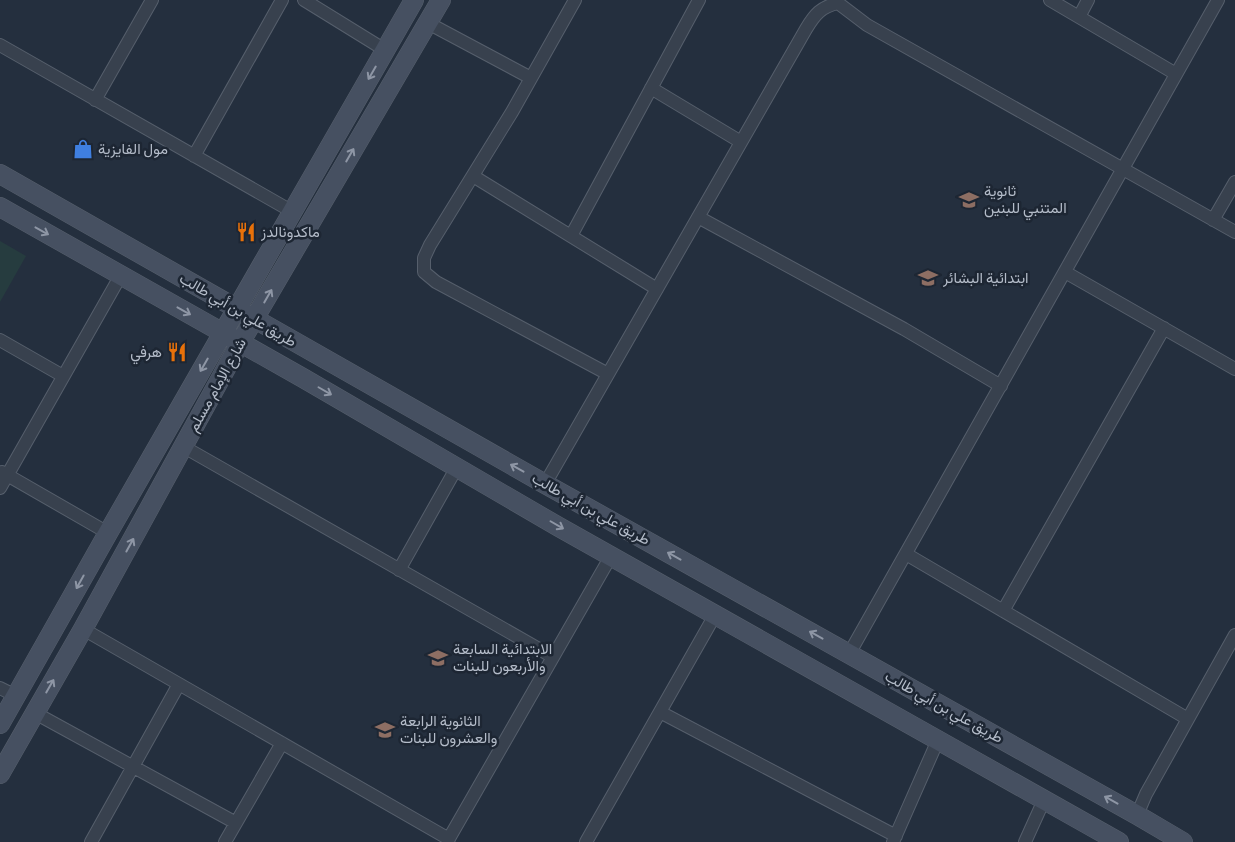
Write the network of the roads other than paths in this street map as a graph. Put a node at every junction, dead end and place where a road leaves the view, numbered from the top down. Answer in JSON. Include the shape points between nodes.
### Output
{"nodes":[{"id":1,"x":152,"y":0,"type":"edge"},
{"id":2,"x":282,"y":0,"type":"edge"},
{"id":3,"x":304,"y":0,"type":"edge"},
{"id":4,"x":414,"y":0,"type":"edge"},
{"id":5,"x":441,"y":0,"type":"edge"},
{"id":6,"x":575,"y":0,"type":"edge"},
{"id":7,"x":699,"y":0,"type":"edge"},
{"id":8,"x":1050,"y":0,"type":"edge"},
{"id":9,"x":1088,"y":0,"type":"edge"},
{"id":10,"x":1218,"y":0,"type":"edge"},
{"id":11,"x":836,"y":1,"type":"edge"},
{"id":12,"x":1079,"y":17,"type":"junction"},
{"id":13,"x":428,"y":22,"type":"junction"},
{"id":14,"x":0,"y":45,"type":"edge"},
{"id":15,"x":385,"y":50,"type":"junction"},
{"id":16,"x":1176,"y":74,"type":"junction"},
{"id":17,"x":531,"y":78,"type":"junction"},
{"id":18,"x":651,"y":88,"type":"junction"},
{"id":19,"x":95,"y":100,"type":"junction"},
{"id":20,"x":741,"y":142,"type":"junction"},
{"id":21,"x":194,"y":156,"type":"junction"},
{"id":22,"x":1123,"y":170,"type":"junction"},
{"id":23,"x":0,"y":174,"type":"edge"},
{"id":24,"x":473,"y":176,"type":"junction"},
{"id":25,"x":1235,"y":182,"type":"edge"},
{"id":26,"x":0,"y":207,"type":"edge"},
{"id":27,"x":293,"y":212,"type":"junction"},
{"id":28,"x":698,"y":217,"type":"junction"},
{"id":29,"x":1213,"y":220,"type":"junction"},
{"id":30,"x":1235,"y":232,"type":"edge"},
{"id":31,"x":571,"y":236,"type":"junction"},
{"id":32,"x":1065,"y":272,"type":"junction"},
{"id":33,"x":121,"y":275,"type":"junction"},
{"id":34,"x":657,"y":289,"type":"junction"},
{"id":35,"x":238,"y":309,"type":"junction"},
{"id":36,"x":254,"y":320,"type":"junction"},
{"id":37,"x":1164,"y":328,"type":"junction"},
{"id":38,"x":223,"y":333,"type":"junction"},
{"id":39,"x":0,"y":340,"type":"edge"},
{"id":40,"x":240,"y":343,"type":"junction"},
{"id":41,"x":1235,"y":369,"type":"edge"},
{"id":42,"x":608,"y":374,"type":"junction"},
{"id":43,"x":64,"y":376,"type":"junction"},
{"id":44,"x":1001,"y":386,"type":"junction"},
{"id":45,"x":184,"y":447,"type":"junction"},
{"id":46,"x":457,"y":467,"type":"junction"},
{"id":47,"x":4,"y":473,"type":"edge"},
{"id":48,"x":545,"y":484,"type":"junction"},
{"id":49,"x":0,"y":488,"type":"edge"},
{"id":50,"x":108,"y":532,"type":"junction"},
{"id":51,"x":906,"y":554,"type":"junction"},
{"id":52,"x":611,"y":556,"type":"junction"},
{"id":53,"x":399,"y":570,"type":"junction"},
{"id":54,"x":1003,"y":611,"type":"junction"},
{"id":55,"x":716,"y":615,"type":"junction"},
{"id":56,"x":83,"y":629,"type":"junction"},
{"id":57,"x":1235,"y":635,"type":"edge"},
{"id":58,"x":849,"y":654,"type":"junction"},
{"id":59,"x":553,"y":657,"type":"junction"},
{"id":60,"x":179,"y":684,"type":"junction"},
{"id":61,"x":8,"y":692,"type":"edge"},
{"id":62,"x":660,"y":712,"type":"junction"},
{"id":63,"x":34,"y":713,"type":"junction"},
{"id":64,"x":1188,"y":719,"type":"junction"},
{"id":65,"x":0,"y":724,"type":"edge"},
{"id":66,"x":938,"y":740,"type":"junction"},
{"id":67,"x":282,"y":743,"type":"junction"},
{"id":68,"x":133,"y":767,"type":"junction"},
{"id":69,"x":0,"y":774,"type":"edge"},
{"id":70,"x":1044,"y":800,"type":"junction"},
{"id":71,"x":1137,"y":815,"type":"junction"},
{"id":72,"x":236,"y":823,"type":"junction"},
{"id":73,"x":894,"y":839,"type":"edge"},
{"id":74,"x":448,"y":840,"type":"edge"},
{"id":75,"x":91,"y":842,"type":"edge"},
{"id":76,"x":225,"y":842,"type":"edge"},
{"id":77,"x":586,"y":842,"type":"edge"},
{"id":78,"x":1025,"y":842,"type":"edge"},
{"id":79,"x":1119,"y":842,"type":"edge"},
{"id":80,"x":1183,"y":842,"type":"edge"}],
"edges":[{"from":1,"to":19,"type":"street"},
{"from":2,"to":21,"type":"street"},
{"from":3,"to":15,"type":"street"},
{"from":4,"to":15,"type":"main road","name":"شارع الإمام مسلم"},
{"from":5,"to":13,"type":"main road","name":"شارع الإمام مسلم"},
{"from":6,"to":17,"type":"street"},
{"from":7,"to":18,"type":"street"},
{"from":8,"to":12,"type":"street"},
{"from":9,"to":12,"type":"street"},
{"from":10,"to":16,"type":"street"},
{"from":11,"to":20,"type":"street","via":[[815,14]]},
{"from":11,"to":22,"type":"street","via":[[867,25]]},
{"from":12,"to":16,"type":"street"},
{"from":13,"to":17,"type":"street"},
{"from":36,"to":13,"type":"main road","name":"شارع الإمام مسلم","one_way":true},
{"from":14,"to":19,"type":"street"},
{"from":15,"to":27,"type":"main road","name":"شارع الإمام مسلم","one_way":true},
{"from":16,"to":22,"type":"street"},
{"from":17,"to":24,"type":"street"},
{"from":18,"to":20,"type":"street"},
{"from":18,"to":31,"type":"street"},
{"from":19,"to":21,"type":"street"},
{"from":20,"to":28,"type":"street"},
{"from":21,"to":27,"type":"street"},
{"from":22,"to":29,"type":"street"},
{"from":22,"to":32,"type":"street"},
{"from":23,"to":35,"type":"main road","name":"طريق علي بن أبي طالب"},
{"from":24,"to":31,"type":"street"},
{"from":24,"to":42,"type":"street","via":[[430,245],[424,258],[424,272],[436,282]]},
{"from":25,"to":29,"type":"street"},
{"from":26,"to":33,"type":"main road","name":"طريق علي بن أبي طالب","one_way":true},
{"from":27,"to":35,"type":"main road","name":"شارع الإمام مسلم"},
{"from":28,"to":34,"type":"street"},
{"from":28,"to":44,"type":"street","via":[[904,329]]},
{"from":29,"to":30,"type":"street"},
{"from":31,"to":34,"type":"street"},
{"from":32,"to":37,"type":"street"},
{"from":32,"to":44,"type":"street"},
{"from":33,"to":38,"type":"main road","name":"طريق علي بن أبي طالب","one_way":true},
{"from":33,"to":43,"type":"street"},
{"from":34,"to":42,"type":"street"},
{"from":35,"to":36,"type":"main road","name":"طريق علي بن أبي طالب"},
{"from":35,"to":38,"type":"main road","name":"شارع الإمام مسلم"},
{"from":36,"to":40,"type":"main road","name":"شارع الإمام مسلم"},
{"from":48,"to":36,"type":"main road","name":"طريق علي بن أبي طالب","one_way":true},
{"from":37,"to":41,"type":"street"},
{"from":37,"to":54,"type":"street"},
{"from":38,"to":40,"type":"main road","name":"طريق علي بن أبي طالب"},
{"from":38,"to":50,"type":"main road","name":"شارع الإمام مسلم","one_way":true},
{"from":39,"to":43,"type":"street"},
{"from":40,"to":45,"type":"main road","name":"شارع الإمام مسلم"},
{"from":40,"to":46,"type":"main road","name":"طريق علي بن أبي طالب","one_way":true},
{"from":42,"to":48,"type":"street"},
{"from":43,"to":47,"type":"street"},
{"from":44,"to":51,"type":"street"},
{"from":45,"to":53,"type":"street"},
{"from":56,"to":45,"type":"main road","name":"شارع الإمام مسلم","one_way":true},
{"from":46,"to":52,"type":"main road","name":"طريق علي بن أبي طالب","one_way":true},
{"from":46,"to":53,"type":"street"},
{"from":47,"to":49,"type":"street"},
{"from":47,"to":50,"type":"street"},
{"from":58,"to":48,"type":"main road","name":"طريق علي بن أبي طالب","one_way":true},
{"from":50,"to":61,"type":"main road","name":"شارع الإمام مسلم","one_way":true},
{"from":51,"to":54,"type":"street"},
{"from":51,"to":58,"type":"street"},
{"from":52,"to":55,"type":"main road","name":"طريق علي بن أبي طالب"},
{"from":52,"to":59,"type":"street"},
{"from":53,"to":59,"type":"street"},
{"from":54,"to":64,"type":"street"},
{"from":55,"to":62,"type":"street"},
{"from":55,"to":66,"type":"main road","name":"طريق علي بن أبي طالب"},
{"from":56,"to":60,"type":"street"},
{"from":63,"to":56,"type":"main road","name":"شارع الإمام مسلم","one_way":true},
{"from":57,"to":64,"type":"street"},
{"from":71,"to":58,"type":"main road","name":"طريق علي بن أبي طالب","one_way":true},
{"from":59,"to":74,"type":"street"},
{"from":60,"to":67,"type":"street"},
{"from":60,"to":68,"type":"street"},
{"from":61,"to":65,"type":"main road","name":"شارع الإمام مسلم"},
{"from":62,"to":73,"type":"street"},
{"from":62,"to":77,"type":"street"},
{"from":63,"to":68,"type":"street"},
{"from":63,"to":69,"type":"main road","name":"شارع الإمام مسلم"},
{"from":64,"to":71,"type":"street"},
{"from":66,"to":70,"type":"main road","name":"طريق علي بن أبي طالب"},
{"from":66,"to":73,"type":"street"},
{"from":67,"to":72,"type":"street"},
{"from":67,"to":74,"type":"street"},
{"from":68,"to":72,"type":"street"},
{"from":68,"to":75,"type":"street"},
{"from":70,"to":78,"type":"street"},
{"from":70,"to":79,"type":"main road","name":"طريق علي بن أبي طالب"},
{"from":71,"to":80,"type":"main road","name":"طريق علي بن أبي طالب"},
{"from":72,"to":76,"type":"street"}]}
